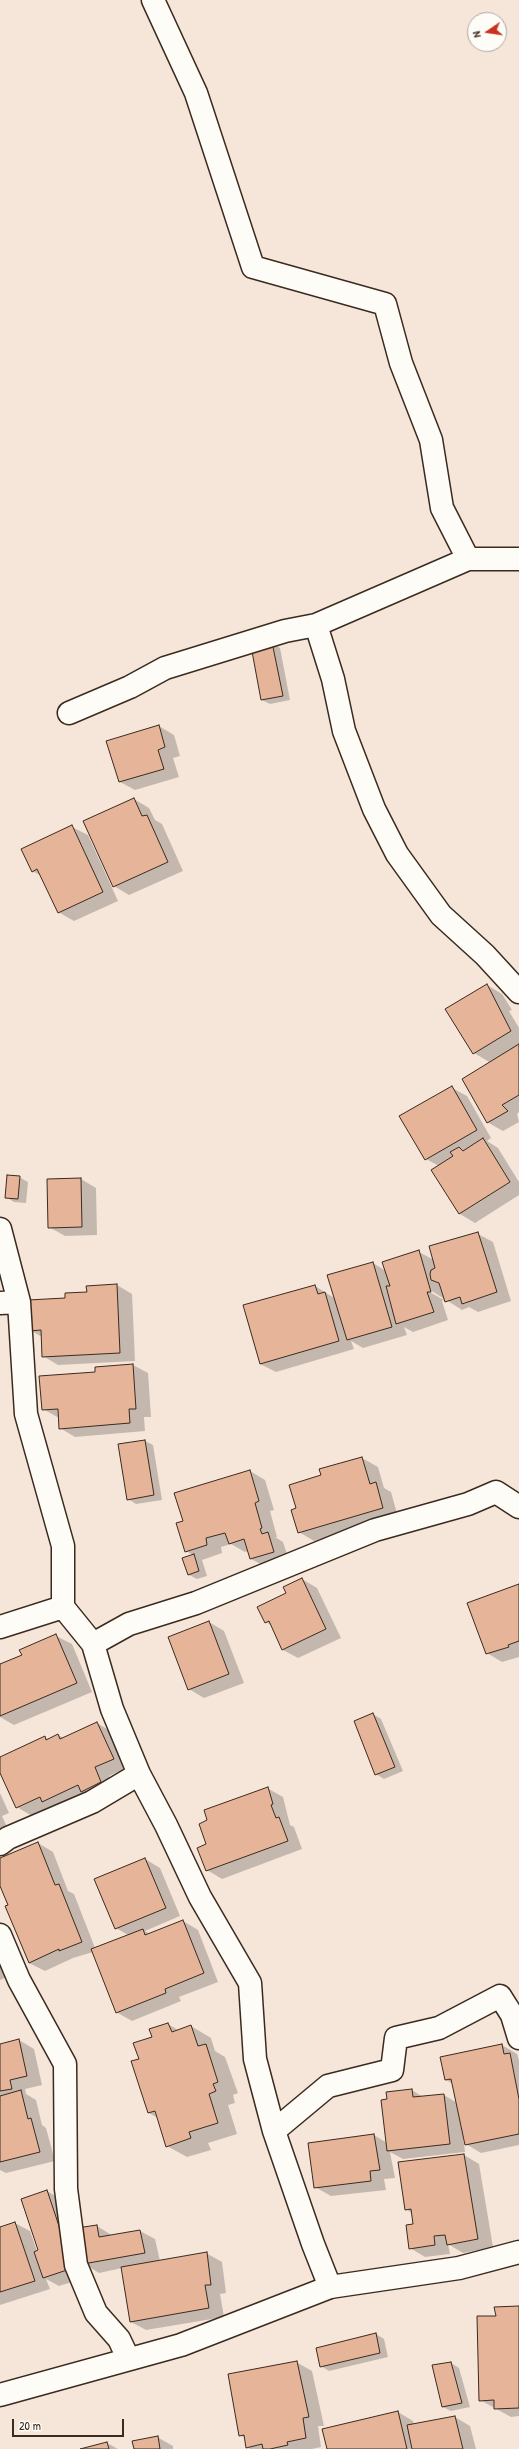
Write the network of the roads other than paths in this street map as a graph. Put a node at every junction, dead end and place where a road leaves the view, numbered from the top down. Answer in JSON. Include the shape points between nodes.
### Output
{"nodes":[{"id":1,"x":153,"y":0,"type":"edge"},
{"id":2,"x":468,"y":558,"type":"junction"},
{"id":3,"x":519,"y":558,"type":"edge"},
{"id":4,"x":316,"y":625,"type":"junction"},
{"id":5,"x":69,"y":713,"type":"dead end"},
{"id":6,"x":519,"y":992,"type":"edge"},
{"id":7,"x":0,"y":1229,"type":"edge"},
{"id":8,"x":10,"y":1303,"type":"edge"},
{"id":9,"x":519,"y":1507,"type":"edge"},
{"id":10,"x":63,"y":1608,"type":"junction"},
{"id":11,"x":0,"y":1627,"type":"edge"},
{"id":12,"x":93,"y":1644,"type":"junction"},
{"id":13,"x":139,"y":1774,"type":"junction"},
{"id":14,"x":0,"y":1844,"type":"edge"},
{"id":15,"x":0,"y":1935,"type":"edge"},
{"id":16,"x":519,"y":2038,"type":"edge"},
{"id":17,"x":274,"y":2130,"type":"junction"},
{"id":18,"x":519,"y":2252,"type":"edge"},
{"id":19,"x":330,"y":2287,"type":"junction"},
{"id":20,"x":128,"y":2358,"type":"junction"},
{"id":21,"x":0,"y":2395,"type":"edge"}],
"edges":[{"from":1,"to":2,"type":"street","via":[[196,93],[253,267],[385,304],[401,363],[431,440],[442,508]]},
{"from":2,"to":3,"type":"street"},
{"from":2,"to":4,"type":"street"},
{"from":4,"to":5,"type":"street","via":[[285,631],[165,668],[130,687]]},
{"from":4,"to":6,"type":"street","via":[[333,679],[344,731],[374,809],[397,854],[441,915],[485,955]]},
{"from":7,"to":8,"type":"street"},
{"from":8,"to":10,"type":"street","via":[[26,1414],[63,1546]]},
{"from":9,"to":12,"type":"street","via":[[496,1492],[468,1504],[376,1530],[196,1603],[129,1624]]},
{"from":10,"to":11,"type":"street"},
{"from":10,"to":12,"type":"street"},
{"from":12,"to":13,"type":"street","via":[[112,1709]]},
{"from":13,"to":14,"type":"street","via":[[92,1802],[8,1838]]},
{"from":13,"to":17,"type":"street","via":[[200,1897],[250,1984],[256,2059]]},
{"from":15,"to":20,"type":"street","via":[[19,1980],[65,2064],[66,2189],[76,2265],[96,2313],[119,2339]]},
{"from":16,"to":17,"type":"street","via":[[512,2015],[500,1996],[439,2028],[396,2038],[392,2070],[328,2086]]},
{"from":17,"to":19,"type":"street"},
{"from":18,"to":19,"type":"street","via":[[459,2268]]},
{"from":19,"to":20,"type":"street","via":[[181,2346]]},
{"from":20,"to":21,"type":"street"}]}
